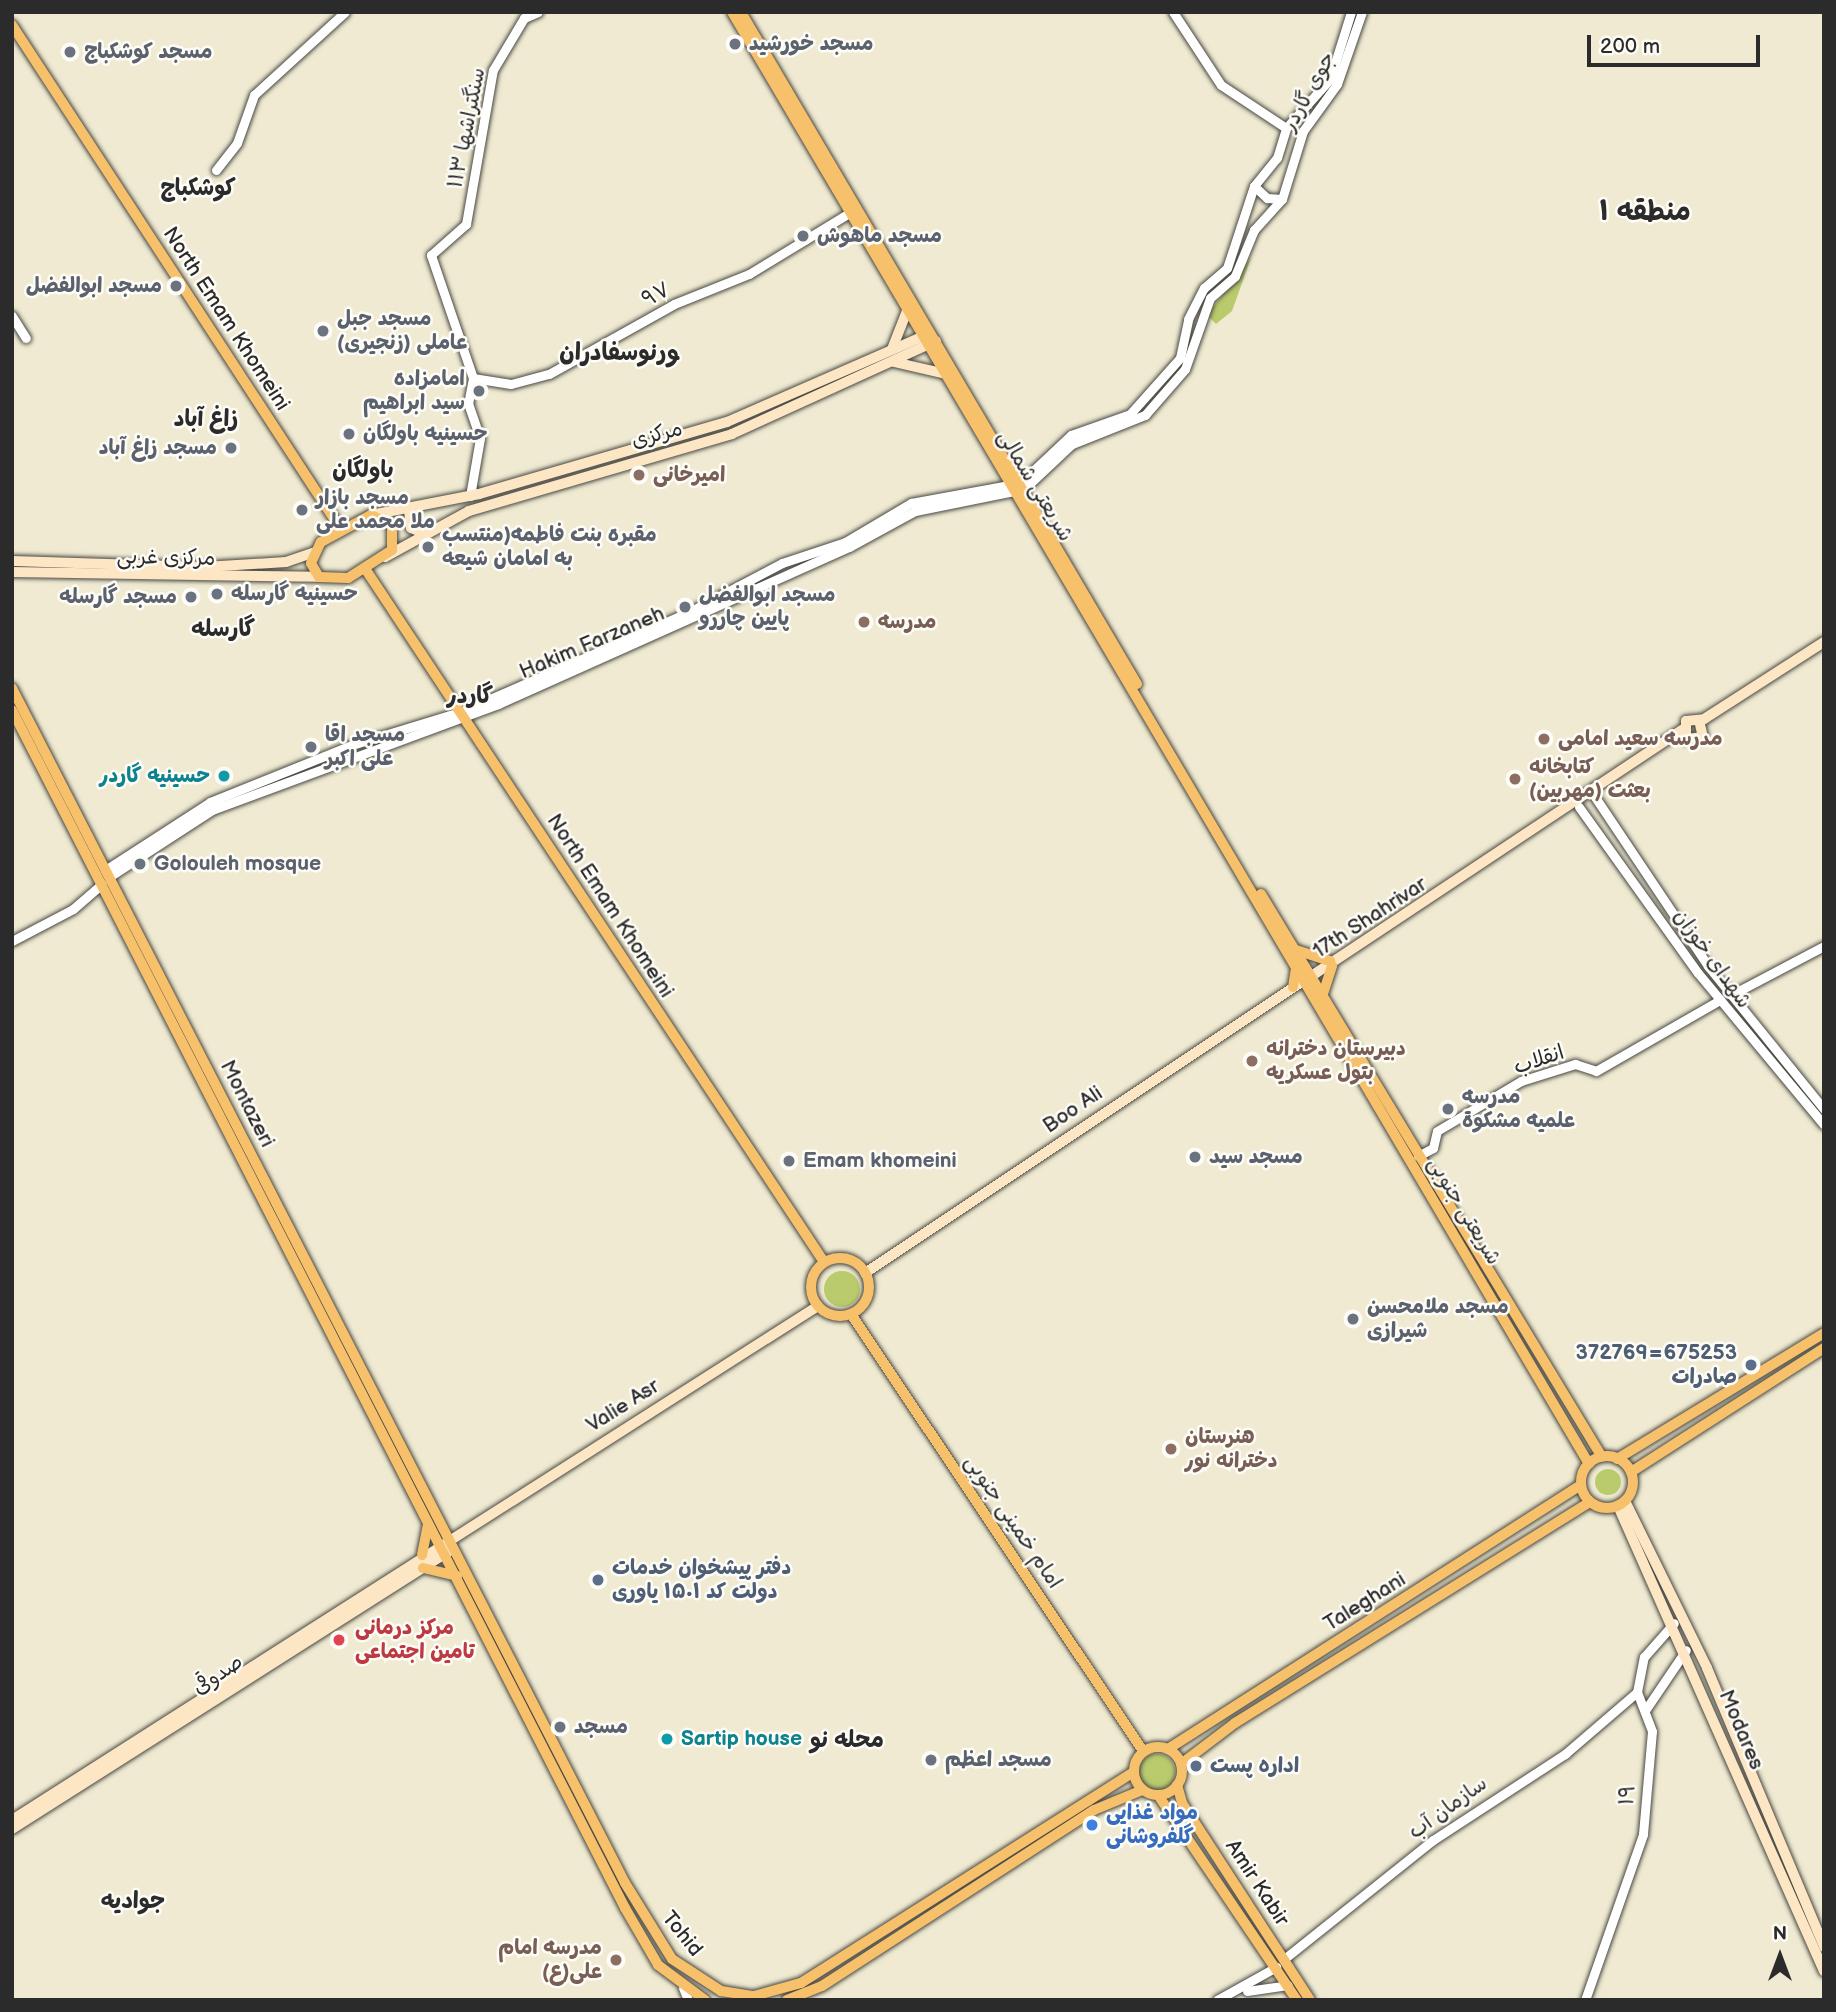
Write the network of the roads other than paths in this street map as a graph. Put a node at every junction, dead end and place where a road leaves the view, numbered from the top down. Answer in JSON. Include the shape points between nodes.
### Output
{"nodes":[{"id":1,"x":345,"y":12,"type":"edge"},
{"id":2,"x":538,"y":12,"type":"edge"},
{"id":3,"x":732,"y":12,"type":"edge"},
{"id":4,"x":741,"y":12,"type":"edge"},
{"id":5,"x":1173,"y":12,"type":"edge"},
{"id":6,"x":1350,"y":12,"type":"edge"},
{"id":7,"x":1363,"y":12,"type":"edge"},
{"id":8,"x":12,"y":25,"type":"edge"},
{"id":9,"x":1316,"y":97,"type":"junction"},
{"id":10,"x":1327,"y":103,"type":"junction"},
{"id":11,"x":1286,"y":128,"type":"junction"},
{"id":12,"x":216,"y":170,"type":"dead end"},
{"id":13,"x":1254,"y":186,"type":"junction"},
{"id":14,"x":1282,"y":199,"type":"junction"},
{"id":15,"x":849,"y":214,"type":"junction"},
{"id":16,"x":1243,"y":220,"type":"junction"},
{"id":17,"x":1254,"y":230,"type":"junction"},
{"id":18,"x":907,"y":311,"type":"junction"},
{"id":19,"x":12,"y":316,"type":"edge"},
{"id":20,"x":26,"y":338,"type":"dead end"},
{"id":21,"x":930,"y":339,"type":"junction"},
{"id":22,"x":891,"y":350,"type":"junction"},
{"id":23,"x":893,"y":363,"type":"junction"},
{"id":24,"x":946,"y":374,"type":"junction"},
{"id":25,"x":473,"y":378,"type":"junction"},
{"id":26,"x":1048,"y":466,"type":"junction"},
{"id":27,"x":478,"y":474,"type":"junction"},
{"id":28,"x":532,"y":478,"type":"junction"},
{"id":29,"x":1019,"y":488,"type":"junction"},
{"id":30,"x":493,"y":490,"type":"junction"},
{"id":31,"x":534,"y":492,"type":"junction"},
{"id":32,"x":470,"y":496,"type":"junction"},
{"id":33,"x":409,"y":510,"type":"junction"},
{"id":34,"x":371,"y":514,"type":"junction"},
{"id":35,"x":340,"y":528,"type":"junction"},
{"id":36,"x":427,"y":534,"type":"junction"},
{"id":37,"x":312,"y":553,"type":"junction"},
{"id":38,"x":385,"y":558,"type":"junction"},
{"id":39,"x":12,"y":561,"type":"edge"},
{"id":40,"x":296,"y":561,"type":"junction"},
{"id":41,"x":366,"y":569,"type":"junction"},
{"id":42,"x":12,"y":572,"type":"edge"},
{"id":43,"x":297,"y":577,"type":"junction"},
{"id":44,"x":319,"y":577,"type":"junction"},
{"id":45,"x":1824,"y":642,"type":"edge"},
{"id":46,"x":1824,"y":648,"type":"edge"},
{"id":47,"x":12,"y":688,"type":"edge"},
{"id":48,"x":12,"y":710,"type":"edge"},
{"id":49,"x":462,"y":715,"type":"junction"},
{"id":50,"x":1702,"y":724,"type":"junction"},
{"id":51,"x":1684,"y":735,"type":"junction"},
{"id":52,"x":1595,"y":797,"type":"junction"},
{"id":53,"x":1579,"y":807,"type":"junction"},
{"id":54,"x":1606,"y":818,"type":"junction"},
{"id":55,"x":1595,"y":825,"type":"junction"},
{"id":56,"x":84,"y":839,"type":"junction"},
{"id":57,"x":105,"y":877,"type":"junction"},
{"id":58,"x":81,"y":902,"type":"junction"},
{"id":59,"x":12,"y":934,"type":"edge"},
{"id":60,"x":12,"y":941,"type":"edge"},
{"id":61,"x":1824,"y":946,"type":"edge"},
{"id":62,"x":1294,"y":949,"type":"junction"},
{"id":63,"x":1331,"y":963,"type":"junction"},
{"id":64,"x":1296,"y":969,"type":"junction"},
{"id":65,"x":1307,"y":979,"type":"junction"},
{"id":66,"x":1293,"y":988,"type":"junction"},
{"id":67,"x":1731,"y":995,"type":"junction"},
{"id":68,"x":1322,"y":997,"type":"junction"},
{"id":69,"x":1720,"y":1000,"type":"junction"},
{"id":70,"x":1824,"y":1109,"type":"edge"},
{"id":71,"x":1824,"y":1125,"type":"edge"},
{"id":72,"x":1418,"y":1156,"type":"junction"},
{"id":73,"x":272,"y":1207,"type":"junction"},
{"id":74,"x":824,"y":1262,"type":"junction"},
{"id":75,"x":865,"y":1273,"type":"junction"},
{"id":76,"x":818,"y":1306,"type":"junction"},
{"id":77,"x":850,"y":1314,"type":"junction"},
{"id":78,"x":1824,"y":1333,"type":"edge"},
{"id":79,"x":1824,"y":1348,"type":"edge"},
{"id":80,"x":1630,"y":1456,"type":"junction"},
{"id":81,"x":1602,"y":1457,"type":"junction"},
{"id":82,"x":1617,"y":1459,"type":"junction"},
{"id":83,"x":1589,"y":1464,"type":"junction"},
{"id":84,"x":1634,"y":1470,"type":"junction"},
{"id":85,"x":1581,"y":1485,"type":"junction"},
{"id":86,"x":1590,"y":1502,"type":"junction"},
{"id":87,"x":1622,"y":1503,"type":"junction"},
{"id":88,"x":427,"y":1519,"type":"junction"},
{"id":89,"x":447,"y":1546,"type":"junction"},
{"id":90,"x":422,"y":1555,"type":"junction"},
{"id":91,"x":424,"y":1567,"type":"junction"},
{"id":92,"x":457,"y":1577,"type":"junction"},
{"id":93,"x":385,"y":1585,"type":"junction"},
{"id":94,"x":1674,"y":1623,"type":"junction"},
{"id":95,"x":1686,"y":1650,"type":"junction"},
{"id":96,"x":1637,"y":1692,"type":"junction"},
{"id":97,"x":1646,"y":1709,"type":"junction"},
{"id":98,"x":1184,"y":1740,"type":"junction"},
{"id":99,"x":1168,"y":1749,"type":"junction"},
{"id":100,"x":1143,"y":1752,"type":"junction"},
{"id":101,"x":1191,"y":1753,"type":"junction"},
{"id":102,"x":1181,"y":1764,"type":"junction"},
{"id":103,"x":1133,"y":1772,"type":"junction"},
{"id":104,"x":88,"y":1775,"type":"junction"},
{"id":105,"x":1119,"y":1782,"type":"junction"},
{"id":106,"x":1177,"y":1785,"type":"junction"},
{"id":107,"x":1142,"y":1790,"type":"junction"},
{"id":108,"x":1758,"y":1790,"type":"junction"},
{"id":109,"x":1125,"y":1794,"type":"junction"},
{"id":110,"x":1158,"y":1796,"type":"junction"},
{"id":111,"x":1748,"y":1796,"type":"junction"},
{"id":112,"x":581,"y":1806,"type":"junction"},
{"id":113,"x":1177,"y":1806,"type":"junction"},
{"id":114,"x":12,"y":1820,"type":"edge"},
{"id":115,"x":12,"y":1829,"type":"edge"},
{"id":116,"x":922,"y":1914,"type":"junction"},
{"id":117,"x":1824,"y":1947,"type":"edge"},
{"id":118,"x":1280,"y":1963,"type":"junction"},
{"id":119,"x":1824,"y":1971,"type":"edge"},
{"id":120,"x":1288,"y":1985,"type":"junction"},
{"id":121,"x":697,"y":1999,"type":"edge"},
{"id":122,"x":787,"y":2000,"type":"edge"},
{"id":123,"x":1217,"y":2000,"type":"edge"},
{"id":124,"x":1230,"y":2000,"type":"edge"},
{"id":125,"x":1297,"y":2000,"type":"edge"},
{"id":126,"x":1310,"y":2000,"type":"edge"},
{"id":127,"x":1585,"y":2000,"type":"edge"}],
"edges":[{"from":1,"to":12,"type":"street","via":[[254,96],[237,143]]},
{"from":2,"to":25,"type":"street","name":"سنگتراشها ۱۱۳","via":[[524,18],[494,70],[466,224],[431,255]]},
{"from":3,"to":15,"type":"main road","name":"شریعتی شمالی"},
{"from":4,"to":21,"type":"main road","name":"شریعتی شمالی"},
{"from":5,"to":11,"type":"street","via":[[1222,85]]},
{"from":6,"to":9,"type":"street","name":"جوی گاردر","via":[[1330,79]]},
{"from":7,"to":10,"type":"street","name":"جوی گاردر","via":[[1355,44]]},
{"from":8,"to":35,"type":"main road","name":"North Emam Khomeini"},
{"from":9,"to":10,"type":"street"},
{"from":9,"to":11,"type":"street","name":"جوی گاردر"},
{"from":10,"to":14,"type":"street","name":"جوی گاردر","via":[[1303,131]]},
{"from":11,"to":13,"type":"street","name":"جوی گاردر","via":[[1277,158]]},
{"from":13,"to":14,"type":"street","via":[[1267,198]]},
{"from":13,"to":16,"type":"street","name":"جوی گاردر"},
{"from":14,"to":17,"type":"street","name":"جوی گاردر"},
{"from":15,"to":18,"type":"main road","name":"شریعتی شمالی"},
{"from":15,"to":25,"type":"street","name":"۹۷","via":[[749,274],[683,299],[549,374],[511,384]]},
{"from":16,"to":17,"type":"street","via":[[1252,222]]},
{"from":16,"to":26,"type":"street","name":"جوی گاردر","via":[[1227,268],[1204,288],[1180,358],[1162,386],[1124,418],[1071,435]]},
{"from":17,"to":26,"type":"street","name":"جوی گاردر","via":[[1235,276],[1204,309],[1185,369],[1173,385],[1145,415],[1072,444]]},
{"from":18,"to":21,"type":"main road","name":"شریعتی شمالی"},
{"from":18,"to":22,"type":"main road"},
{"from":19,"to":20,"type":"street"},
{"from":21,"to":22,"type":"main road","name":"مرکزی"},
{"from":21,"to":23,"type":"main road","name":"مرکزی"},
{"from":21,"to":24,"type":"main road","name":"شریعتی شمالی"},
{"from":21,"to":29,"type":"main road","name":"شریعتی شمالی"},
{"from":22,"to":23,"type":"main road"},
{"from":22,"to":28,"type":"main road","name":"مرکزی","via":[[727,422]]},
{"from":23,"to":24,"type":"main road"},
{"from":23,"to":31,"type":"main road","name":"مرکزی","via":[[732,434]]},
{"from":24,"to":29,"type":"main road","name":"شریعتی شمالی"},
{"from":25,"to":27,"type":"street","via":[[468,404],[478,430]]},
{"from":26,"to":29,"type":"street","name":"جوی گاردر"},
{"from":27,"to":30,"type":"street"},
{"from":27,"to":32,"type":"street"},
{"from":28,"to":30,"type":"main road","name":"مرکزی"},
{"from":28,"to":31,"type":"main road"},
{"from":29,"to":49,"type":"street","name":"Hakim Farzaneh","via":[[911,503],[845,542],[748,589]]},
{"from":29,"to":62,"type":"main road","name":"شریعتی شمالی"},
{"from":29,"to":64,"type":"main road","name":"شریعتی شمالی"},
{"from":30,"to":32,"type":"main road","name":"مرکزی"},
{"from":31,"to":36,"type":"main road","name":"مرکزی","via":[[469,511]]},
{"from":32,"to":33,"type":"main road","name":"مرکزی"},
{"from":33,"to":34,"type":"main road","name":"مرکزی"},
{"from":33,"to":36,"type":"main road","via":[[411,528]]},
{"from":34,"to":35,"type":"main road"},
{"from":34,"to":38,"type":"main road","via":[[384,517],[394,531]]},
{"from":35,"to":37,"type":"main road"},
{"from":36,"to":38,"type":"main road","name":"مرکزی"},
{"from":37,"to":40,"type":"main road","name":"مرکزی غربی"},
{"from":37,"to":44,"type":"main road"},
{"from":38,"to":41,"type":"main road"},
{"from":39,"to":40,"type":"main road","name":"مرکزی غربی","via":[[204,567]]},
{"from":40,"to":43,"type":"main road","via":[[303,570]]},
{"from":41,"to":44,"type":"main road","via":[[341,580]]},
{"from":41,"to":49,"type":"main road","name":"North Emam Khomeini"},
{"from":42,"to":43,"type":"main road","name":"مرکزی غربی"},
{"from":43,"to":44,"type":"main road","name":"مرکزی غربی"},
{"from":45,"to":50,"type":"main road"},
{"from":46,"to":50,"type":"main road"},
{"from":47,"to":56,"type":"main road","name":"Montazeri"},
{"from":48,"to":56,"type":"main road","name":"Montazeri"},
{"from":49,"to":57,"type":"street","name":"Hakim Farzaneh","via":[[212,810]]},
{"from":49,"to":74,"type":"main road","name":"North Emam Khomeini"},
{"from":50,"to":51,"type":"main road","via":[[1688,720]]},
{"from":50,"to":51,"type":"main road","via":[[1700,740]]},
{"from":51,"to":52,"type":"main road","name":"17th Shahrivar"},
{"from":51,"to":63,"type":"main road","name":"17th Shahrivar"},
{"from":52,"to":53,"type":"main road","name":"17th Shahrivar"},
{"from":52,"to":54,"type":"street","name":"شهدای خوزان"},
{"from":53,"to":55,"type":"street","name":"شهدای خوزان"},
{"from":53,"to":63,"type":"main road","name":"17th Shahrivar"},
{"from":54,"to":55,"type":"street"},
{"from":54,"to":67,"type":"street","name":"شهدای خوزان"},
{"from":55,"to":69,"type":"street","name":"شهدای خوزان"},
{"from":56,"to":57,"type":"main road","name":"Montazeri"},
{"from":57,"to":58,"type":"street","name":"Hakim Farzaneh"},
{"from":57,"to":73,"type":"main road","name":"Montazeri"},
{"from":58,"to":59,"type":"street","via":[[46,913]]},
{"from":58,"to":60,"type":"street"},
{"from":61,"to":67,"type":"street"},
{"from":62,"to":63,"type":"main road"},
{"from":62,"to":65,"type":"main road","name":"شریعتی شمالی"},
{"from":63,"to":65,"type":"main road","name":"17th Shahrivar"},
{"from":63,"to":68,"type":"main road"},
{"from":64,"to":65,"type":"main road","name":"شریعتی شمالی"},
{"from":64,"to":66,"type":"main road"},
{"from":65,"to":66,"type":"main road","name":"Boo Ali"},
{"from":65,"to":68,"type":"main road","name":"شریعتی جنوبی"},
{"from":65,"to":83,"type":"main road","name":"شریعتی جنوبی"},
{"from":66,"to":75,"type":"main road","name":"Boo Ali"},
{"from":67,"to":70,"type":"street","name":"شهدای خوزان"},
{"from":68,"to":72,"type":"main road","name":"شریعتی جنوبی"},
{"from":69,"to":71,"type":"street","name":"شهدای خوزان"},
{"from":69,"to":72,"type":"street","name":"انقلاب","via":[[1596,1071],[1575,1064],[1521,1081],[1437,1131],[1433,1148]]},
{"from":72,"to":81,"type":"main road","name":"شریعتی جنوبی"},
{"from":73,"to":88,"type":"main road","name":"Montazeri"},
{"from":73,"to":89,"type":"main road","name":"Montazeri"},
{"from":74,"to":75,"type":"main road","via":[[844,1259]]},
{"from":74,"to":76,"type":"main road","via":[[811,1282]]},
{"from":75,"to":77,"type":"main road","via":[[867,1298]]},
{"from":76,"to":77,"type":"main road","via":[[832,1315]]},
{"from":76,"to":89,"type":"main road","name":"Valie Asr"},
{"from":77,"to":100,"type":"main road","name":"امام خمینی جنوبی"},
{"from":78,"to":80,"type":"main road"},
{"from":79,"to":84,"type":"main road"},
{"from":80,"to":82,"type":"main road"},
{"from":80,"to":84,"type":"main road"},
{"from":81,"to":82,"type":"main road"},
{"from":81,"to":83,"type":"main road"},
{"from":82,"to":84,"type":"main road"},
{"from":83,"to":85,"type":"main road"},
{"from":84,"to":87,"type":"main road"},
{"from":85,"to":86,"type":"main road"},
{"from":85,"to":98,"type":"main road","name":"Taleghani"},
{"from":86,"to":87,"type":"main road"},
{"from":86,"to":101,"type":"main road","name":"Taleghani"},
{"from":87,"to":94,"type":"main road","name":"Modares"},
{"from":87,"to":108,"type":"main road","name":"Modares"},
{"from":88,"to":89,"type":"main road","name":"Montazeri"},
{"from":88,"to":90,"type":"main road"},
{"from":89,"to":90,"type":"main road","name":"صدوقی"},
{"from":89,"to":91,"type":"main road","name":"صدوقی"},
{"from":89,"to":92,"type":"main road","name":"Tohid"},
{"from":89,"to":112,"type":"main road","name":"Tohid"},
{"from":90,"to":93,"type":"main road","name":"صدوقی"},
{"from":91,"to":92,"type":"main road"},
{"from":91,"to":93,"type":"main road","name":"صدوقی"},
{"from":92,"to":112,"type":"main road","name":"Tohid"},
{"from":93,"to":104,"type":"main road","name":"صدوقی"},
{"from":94,"to":95,"type":"main road","name":"Modares"},
{"from":94,"to":96,"type":"street","via":[[1644,1657]]},
{"from":95,"to":97,"type":"street"},
{"from":95,"to":111,"type":"main road","name":"Modares"},
{"from":96,"to":97,"type":"street","name":"۱۹"},
{"from":96,"to":118,"type":"street","name":"سازمان آب","via":[[1565,1754],[1433,1840]]},
{"from":97,"to":127,"type":"street","name":"۱۹","via":[[1652,1731],[1643,1834]]},
{"from":98,"to":99,"type":"main road","name":"Taleghani"},
{"from":98,"to":101,"type":"main road"},
{"from":99,"to":100,"type":"main road"},
{"from":99,"to":102,"type":"main road"},
{"from":100,"to":103,"type":"main road"},
{"from":101,"to":102,"type":"main road","name":"Taleghani"},
{"from":102,"to":106,"type":"main road"},
{"from":103,"to":105,"type":"main road","name":"Tohid"},
{"from":103,"to":107,"type":"main road"},
{"from":104,"to":114,"type":"main road","name":"صدوقی"},
{"from":104,"to":115,"type":"main road","name":"صدوقی"},
{"from":105,"to":109,"type":"main road"},
{"from":105,"to":116,"type":"main road","name":"Tohid"},
{"from":106,"to":110,"type":"main road"},
{"from":106,"to":113,"type":"main road","name":"Amir Kabir"},
{"from":107,"to":109,"type":"main road","name":"Tohid"},
{"from":107,"to":110,"type":"main road"},
{"from":108,"to":111,"type":"main road"},
{"from":108,"to":117,"type":"main road","name":"Modares"},
{"from":109,"to":116,"type":"main road","name":"Tohid"},
{"from":110,"to":113,"type":"main road"},
{"from":111,"to":119,"type":"main road","name":"Modares"},
{"from":112,"to":116,"type":"main road","name":"Tohid","via":[[655,1937],[695,1979],[722,1991],[754,1996],[801,1983]]},
{"from":112,"to":121,"type":"main road","name":"Tohid","via":[[658,1965]]},
{"from":113,"to":118,"type":"main road","name":"Amir Kabir"},
{"from":116,"to":122,"type":"main road","name":"Tohid","via":[[822,1986]]},
{"from":118,"to":120,"type":"main road"},
{"from":118,"to":123,"type":"street","name":"سازمان آب"},
{"from":118,"to":126,"type":"main road","name":"Amir Kabir"},
{"from":120,"to":124,"type":"street","via":[[1256,1986]]},
{"from":120,"to":125,"type":"main road"}]}
